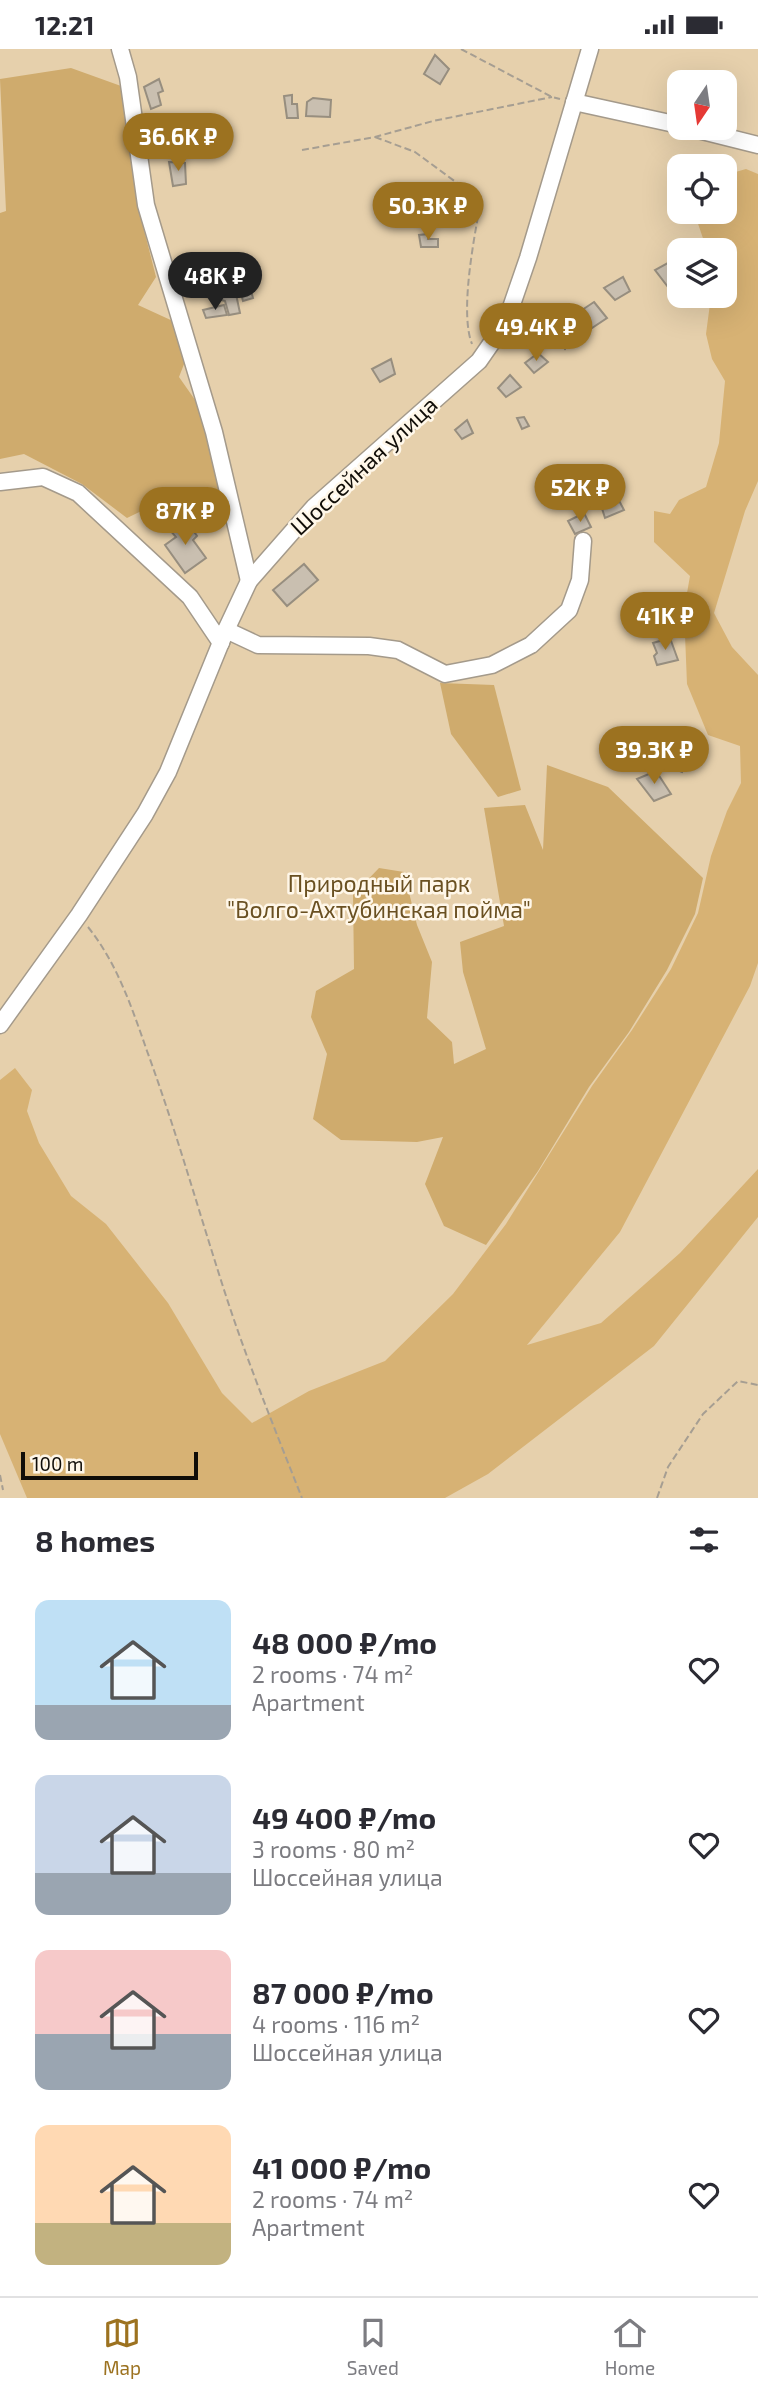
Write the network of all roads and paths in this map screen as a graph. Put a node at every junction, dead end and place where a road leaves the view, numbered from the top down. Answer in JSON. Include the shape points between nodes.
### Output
{"nodes":[{"id":1,"x":120,"y":49,"type":"edge"},
{"id":2,"x":461,"y":49,"type":"edge"},
{"id":3,"x":590,"y":49,"type":"edge"},
{"id":4,"x":552,"y":97,"type":"junction"},
{"id":5,"x":574,"y":102,"type":"junction"},
{"id":6,"x":667,"y":122,"type":"edge"},
{"id":7,"x":375,"y":137,"type":"junction"},
{"id":8,"x":737,"y":140,"type":"edge"},
{"id":9,"x":758,"y":145,"type":"edge"},
{"id":10,"x":302,"y":150,"type":"dead end"},
{"id":11,"x":479,"y":361,"type":"junction"},
{"id":12,"x":0,"y":482,"type":"edge"},
{"id":13,"x":583,"y":541,"type":"dead end"},
{"id":14,"x":249,"y":580,"type":"junction"},
{"id":15,"x":223,"y":636,"type":"junction"},
{"id":16,"x":79,"y":915,"type":"junction"},
{"id":17,"x":0,"y":1025,"type":"edge"},
{"id":18,"x":758,"y":1385,"type":"edge"},
{"id":19,"x":0,"y":1475,"type":"edge"},
{"id":20,"x":3,"y":1490,"type":"dead end"},
{"id":21,"x":302,"y":1498,"type":"edge"},
{"id":22,"x":657,"y":1498,"type":"edge"}],
"edges":[{"from":1,"to":14,"type":"street","via":[[146,205],[214,432]]},
{"from":2,"to":4,"type":"path"},
{"from":3,"to":5,"type":"street","name":"Шоссейная улица"},
{"from":4,"to":5,"type":"path"},
{"from":4,"to":7,"type":"path"},
{"from":5,"to":6,"type":"street"},
{"from":5,"to":11,"type":"street","name":"Шоссейная улица","via":[[506,322]]},
{"from":7,"to":10,"type":"path"},
{"from":7,"to":11,"type":"path","via":[[415,152],[464,188],[479,211],[468,335]]},
{"from":8,"to":9,"type":"street"},
{"from":11,"to":14,"type":"street","name":"Шоссейная улица","via":[[314,507]]},
{"from":12,"to":15,"type":"street","via":[[43,477],[78,493],[190,597]]},
{"from":13,"to":15,"type":"street","via":[[580,580],[569,610],[531,645],[492,665],[445,674],[398,650],[258,645]]},
{"from":14,"to":15,"type":"street","name":"Шоссейная улица"},
{"from":15,"to":16,"type":"street","name":"Шоссейная улица","via":[[168,772]]},
{"from":16,"to":17,"type":"street","name":"Шоссейная улица"},
{"from":16,"to":21,"type":"path","via":[[101,943],[128,996],[227,1301]]},
{"from":18,"to":22,"type":"path","via":[[738,1381],[703,1415],[668,1467]]},
{"from":19,"to":20,"type":"path"}]}
